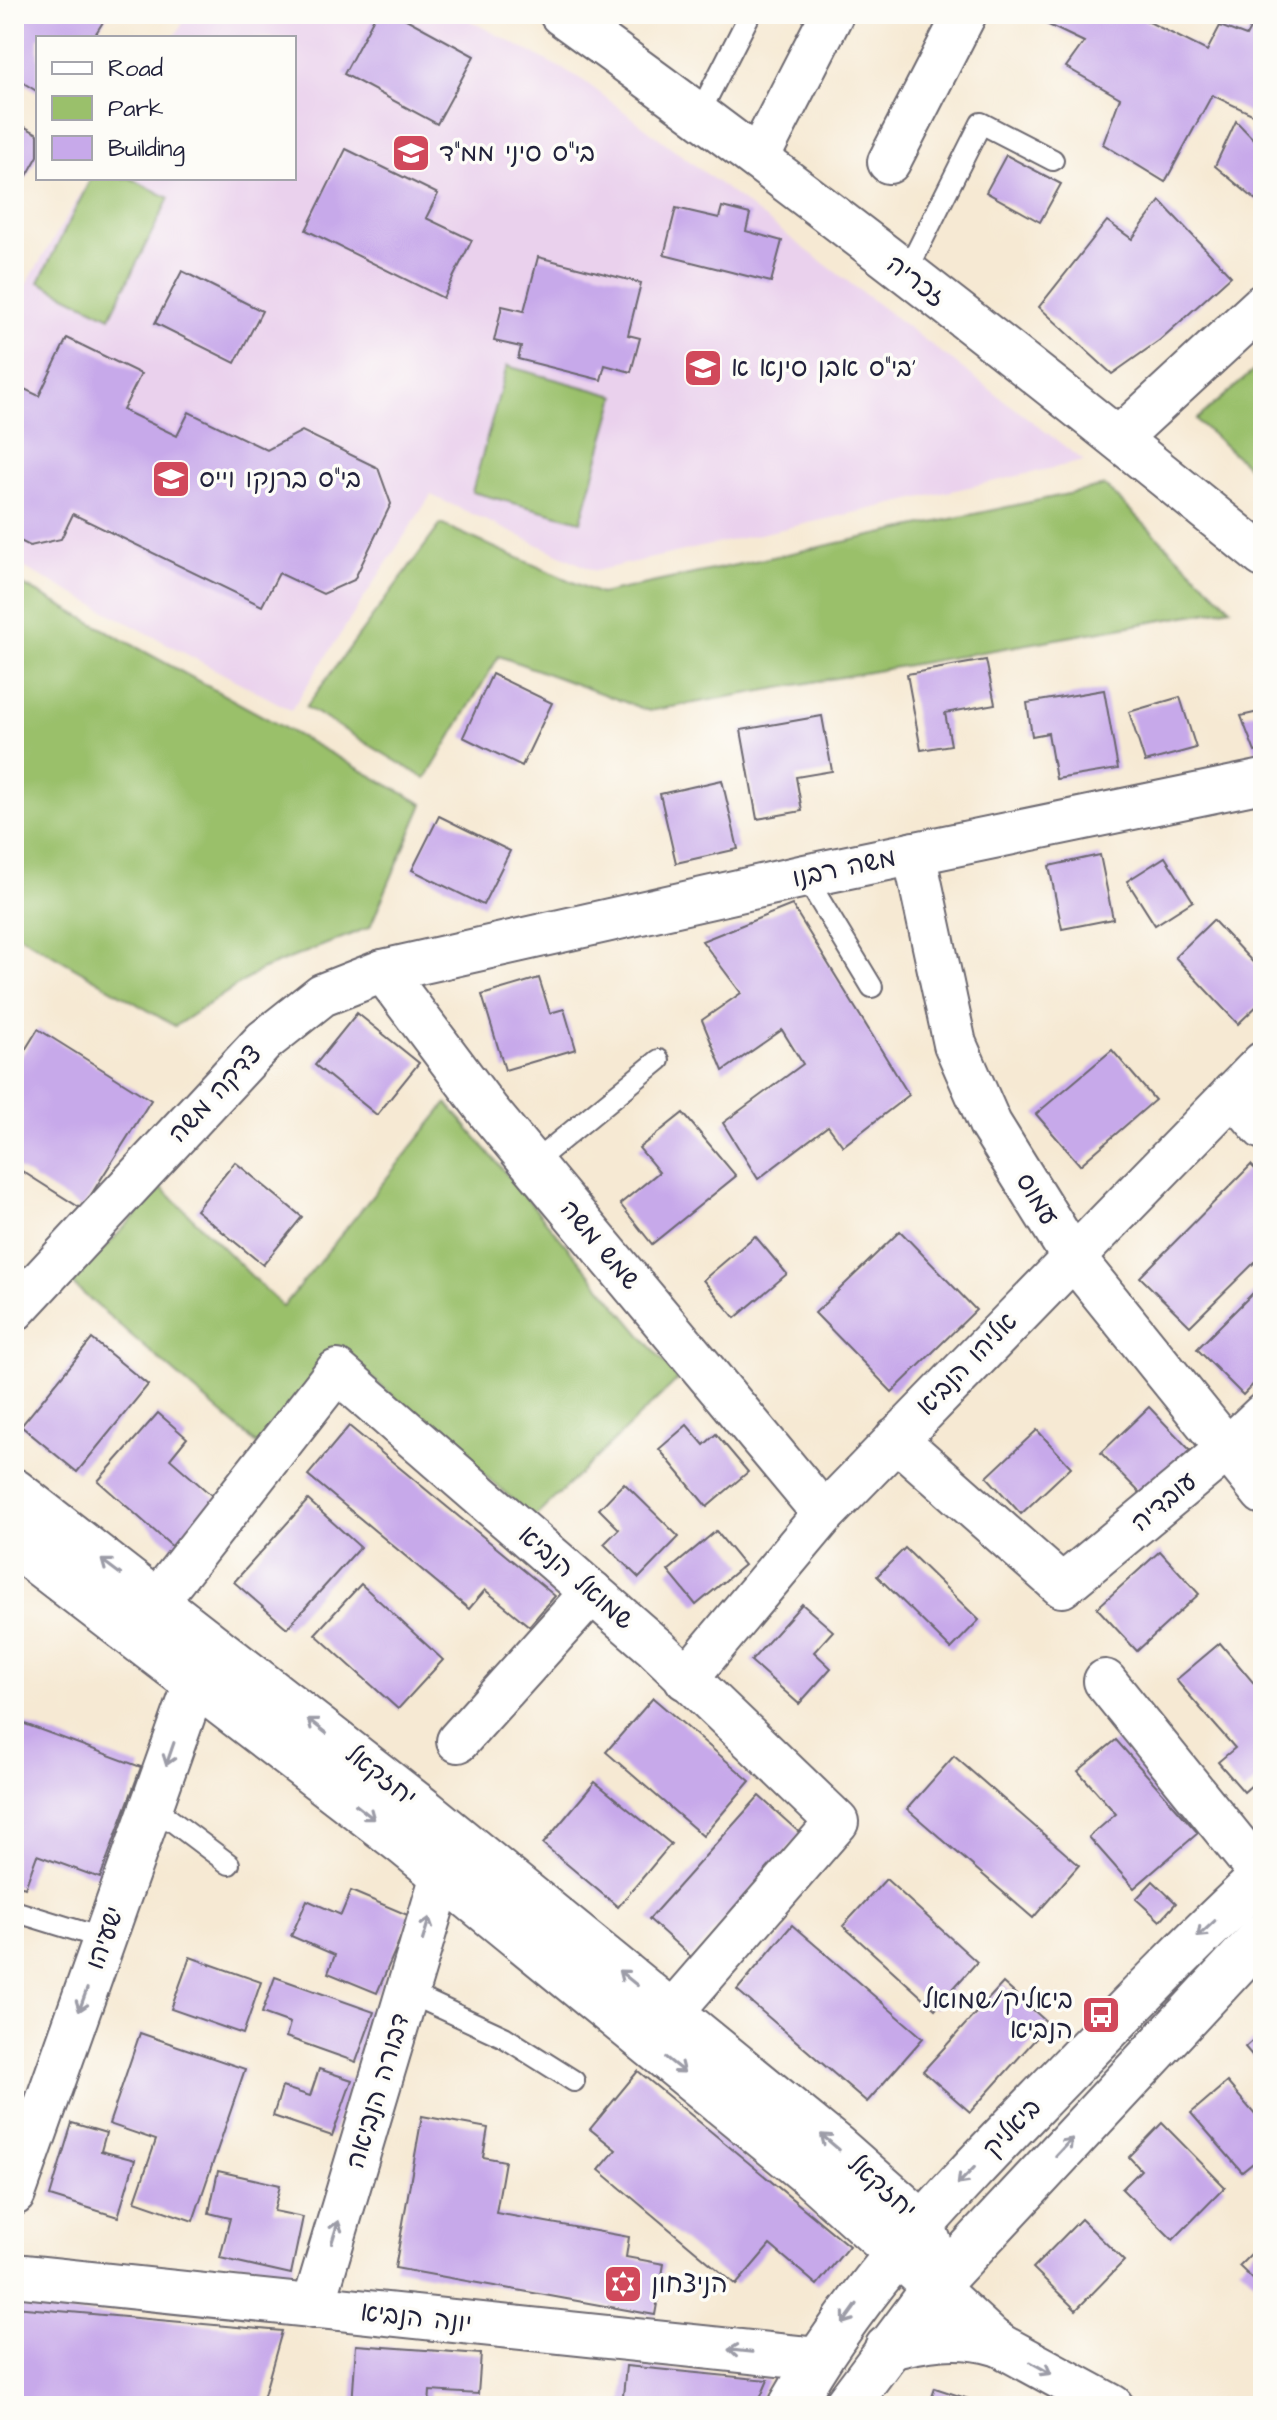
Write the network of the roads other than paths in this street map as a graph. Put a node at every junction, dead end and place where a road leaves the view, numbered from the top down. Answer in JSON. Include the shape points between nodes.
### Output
{"nodes":[{"id":1,"x":561,"y":14,"type":"edge"},
{"id":2,"x":750,"y":14,"type":"edge"},
{"id":3,"x":832,"y":14,"type":"edge"},
{"id":4,"x":965,"y":14,"type":"edge"},
{"id":5,"x":699,"y":114,"type":"junction"},
{"id":6,"x":758,"y":158,"type":"junction"},
{"id":7,"x":1053,"y":160,"type":"dead end"},
{"id":8,"x":889,"y":162,"type":"dead end"},
{"id":9,"x":906,"y":273,"type":"junction"},
{"id":10,"x":1263,"y":305,"type":"edge"},
{"id":11,"x":1119,"y":438,"type":"junction"},
{"id":12,"x":1263,"y":556,"type":"edge"},
{"id":13,"x":1263,"y":781,"type":"edge"},
{"id":14,"x":914,"y":853,"type":"junction"},
{"id":15,"x":805,"y":876,"type":"junction"},
{"id":16,"x":426,"y":964,"type":"joint"},
{"id":17,"x":383,"y":971,"type":"junction"},
{"id":18,"x":872,"y":987,"type":"dead end"},
{"id":19,"x":659,"y":1060,"type":"dead end"},
{"id":20,"x":1263,"y":1063,"type":"edge"},
{"id":21,"x":1233,"y":1093,"type":"junction"},
{"id":22,"x":1263,"y":1128,"type":"edge"},
{"id":23,"x":532,"y":1164,"type":"junction"},
{"id":24,"x":1072,"y":1256,"type":"junction"},
{"id":25,"x":23,"y":1297,"type":"edge"},
{"id":26,"x":1263,"y":1415,"type":"edge"},
{"id":27,"x":896,"y":1439,"type":"junction"},
{"id":28,"x":1226,"y":1450,"type":"junction"},
{"id":29,"x":14,"y":1491,"type":"edge"},
{"id":30,"x":1263,"y":1493,"type":"edge"},
{"id":31,"x":824,"y":1514,"type":"junction"},
{"id":32,"x":14,"y":1544,"type":"edge"},
{"id":33,"x":592,"y":1592,"type":"junction"},
{"id":34,"x":156,"y":1602,"type":"junction"},
{"id":35,"x":686,"y":1679,"type":"junction"},
{"id":36,"x":196,"y":1681,"type":"junction"},
{"id":37,"x":1105,"y":1681,"type":"dead end"},
{"id":38,"x":458,"y":1741,"type":"dead end"},
{"id":39,"x":152,"y":1806,"type":"junction"},
{"id":40,"x":229,"y":1864,"type":"dead end"},
{"id":41,"x":442,"y":1875,"type":"junction"},
{"id":42,"x":1263,"y":1877,"type":"edge"},
{"id":43,"x":14,"y":1911,"type":"edge"},
{"id":44,"x":1263,"y":1935,"type":"edge"},
{"id":45,"x":105,"y":1939,"type":"junction"},
{"id":46,"x":407,"y":1992,"type":"junction"},
{"id":47,"x":671,"y":2013,"type":"junction"},
{"id":48,"x":574,"y":2081,"type":"dead end"},
{"id":49,"x":14,"y":2194,"type":"edge"},
{"id":50,"x":909,"y":2237,"type":"junction"},
{"id":51,"x":14,"y":2275,"type":"edge"},
{"id":52,"x":935,"y":2287,"type":"junction"},
{"id":53,"x":313,"y":2307,"type":"junction"},
{"id":54,"x":996,"y":2343,"type":"junction"},
{"id":55,"x":887,"y":2348,"type":"junction"},
{"id":56,"x":817,"y":2359,"type":"junction"},
{"id":57,"x":791,"y":2406,"type":"edge"},
{"id":58,"x":846,"y":2406,"type":"edge"},
{"id":59,"x":1112,"y":2406,"type":"edge"}],
"edges":[{"from":1,"to":5,"type":"street","name":"זכריה"},
{"from":2,"to":5,"type":"lane"},
{"from":3,"to":6,"type":"street"},
{"from":4,"to":8,"type":"street"},
{"from":5,"to":6,"type":"street","name":"זכריה"},
{"from":6,"to":9,"type":"street","name":"זכריה"},
{"from":7,"to":9,"type":"lane","via":[[981,123]]},
{"from":9,"to":11,"type":"street","name":"זכריה"},
{"from":10,"to":11,"type":"street"},
{"from":11,"to":12,"type":"street","name":"זכריה"},
{"from":13,"to":14,"type":"street","name":"משה רבנו"},
{"from":14,"to":15,"type":"street","name":"משה רבנו"},
{"from":14,"to":24,"type":"street","name":"עמוס","via":[[955,1044],[990,1124]]},
{"from":15,"to":16,"type":"street","name":"משה רבנו"},
{"from":15,"to":18,"type":"lane"},
{"from":16,"to":17,"type":"street","name":"צדקה משה"},
{"from":17,"to":23,"type":"street","name":"שמש משה"},
{"from":17,"to":25,"type":"street","name":"צדקה משה","via":[[322,995],[264,1041]]},
{"from":19,"to":23,"type":"lane"},
{"from":20,"to":21,"type":"street","name":"אליהו הנביא"},
{"from":21,"to":22,"type":"street"},
{"from":21,"to":24,"type":"street","name":"אליהו הנביא"},
{"from":23,"to":31,"type":"street","name":"שמש משה"},
{"from":24,"to":27,"type":"street","name":"אליהו הנביא"},
{"from":24,"to":28,"type":"street","name":"עמוס"},
{"from":26,"to":28,"type":"street","name":"עובדיה"},
{"from":27,"to":28,"type":"street","name":"עובדיה","via":[[1062,1586]]},
{"from":27,"to":31,"type":"street","name":"אליהו הנביא"},
{"from":28,"to":30,"type":"street","name":"עמוס"},
{"from":34,"to":29,"type":"street","name":"יחזקאל","one_way":true},
{"from":31,"to":35,"type":"street","name":"אליהו הנביא"},
{"from":32,"to":36,"type":"street","name":"יחזקאל"},
{"from":33,"to":34,"type":"street","name":"שמואל הנביא","via":[[337,1371]]},
{"from":33,"to":35,"type":"street","name":"שמואל הנביא"},
{"from":33,"to":38,"type":"street"},
{"from":47,"to":34,"type":"street","name":"יחזקאל","one_way":true,"via":[[426,1812]]},
{"from":35,"to":47,"type":"street","name":"שמואל הנביא","via":[[837,1822]]},
{"from":36,"to":39,"type":"street","name":"ישעיהו","one_way":true},
{"from":36,"to":41,"type":"street","name":"יחזקאל","one_way":true},
{"from":37,"to":42,"type":"street","name":"ביאליק"},
{"from":39,"to":40,"type":"lane"},
{"from":39,"to":45,"type":"street","name":"ישעיהו"},
{"from":46,"to":41,"type":"street","name":"דבורה הנביאה","one_way":true},
{"from":41,"to":50,"type":"street","name":"יחזקאל","one_way":true,"via":[[798,2165]]},
{"from":42,"to":50,"type":"street","name":"ביאליק","one_way":true,"via":[[1183,1950]]},
{"from":43,"to":45,"type":"lane"},
{"from":52,"to":44,"type":"street","name":"ביאליק","one_way":true},
{"from":45,"to":49,"type":"street","name":"ישעיהו","one_way":true},
{"from":46,"to":48,"type":"lane","via":[[504,2037]]},
{"from":53,"to":46,"type":"street","name":"דבורה הנביאה","one_way":true},
{"from":50,"to":47,"type":"street","name":"יחזקאל","one_way":true,"via":[[835,2146]]},
{"from":50,"to":52,"type":"street","name":"יחזקאל"},
{"from":50,"to":56,"type":"street","name":"ביאליק","one_way":true},
{"from":51,"to":53,"type":"street","name":"יונה הנביא"},
{"from":52,"to":54,"type":"street"},
{"from":52,"to":55,"type":"street","name":"ביאליק"},
{"from":56,"to":53,"type":"street","name":"יונה הנביא","one_way":true},
{"from":54,"to":55,"type":"street","via":[[977,2337],[933,2338]]},
{"from":54,"to":59,"type":"street","one_way":true},
{"from":55,"to":58,"type":"street","name":"ביאליק"},
{"from":56,"to":57,"type":"street","name":"ביאליק"}]}
